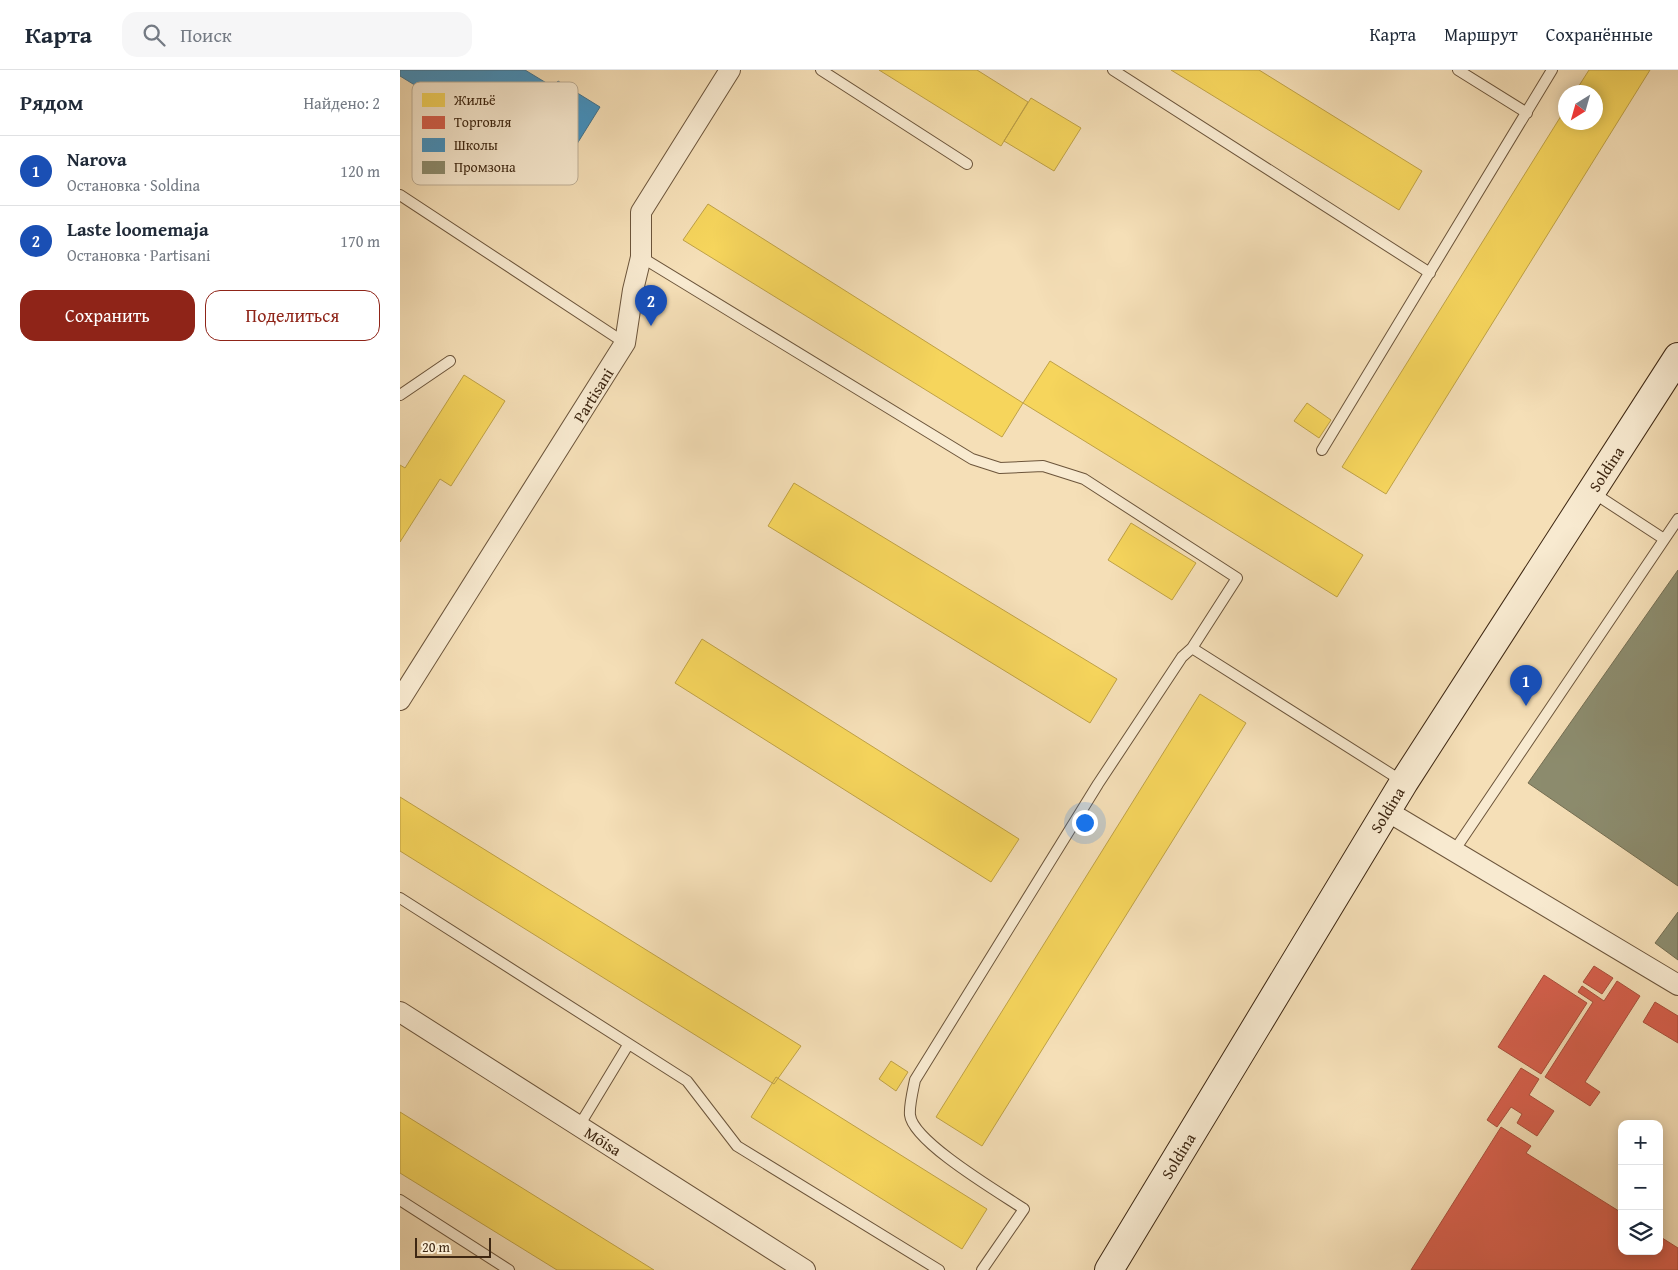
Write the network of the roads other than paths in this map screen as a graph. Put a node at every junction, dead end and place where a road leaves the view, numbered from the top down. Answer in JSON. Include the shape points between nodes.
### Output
{"nodes":[{"id":1,"x":730,"y":70,"type":"edge"},
{"id":2,"x":821,"y":70,"type":"edge"},
{"id":3,"x":1113,"y":70,"type":"edge"},
{"id":4,"x":1458,"y":70,"type":"edge"},
{"id":5,"x":1552,"y":70,"type":"edge"},
{"id":6,"x":1527,"y":113,"type":"junction"},
{"id":7,"x":967,"y":164,"type":"dead end"},
{"id":8,"x":400,"y":196,"type":"edge"},
{"id":9,"x":641,"y":257,"type":"junction"},
{"id":10,"x":1430,"y":273,"type":"junction"},
{"id":11,"x":625,"y":343,"type":"junction"},
{"id":12,"x":1678,"y":357,"type":"edge"},
{"id":13,"x":450,"y":361,"type":"dead end"},
{"id":14,"x":400,"y":395,"type":"edge"},
{"id":15,"x":1322,"y":450,"type":"dead end"},
{"id":16,"x":1591,"y":492,"type":"junction"},
{"id":17,"x":1678,"y":519,"type":"edge"},
{"id":18,"x":1664,"y":540,"type":"junction"},
{"id":19,"x":1192,"y":648,"type":"junction"},
{"id":20,"x":401,"y":697,"type":"edge"},
{"id":21,"x":1404,"y":782,"type":"junction"},
{"id":22,"x":1387,"y":810,"type":"junction"},
{"id":23,"x":1454,"y":851,"type":"junction"},
{"id":24,"x":400,"y":898,"type":"edge"},
{"id":25,"x":1678,"y":985,"type":"edge"},
{"id":26,"x":400,"y":1012,"type":"edge"},
{"id":27,"x":628,"y":1045,"type":"junction"},
{"id":28,"x":579,"y":1126,"type":"junction"},
{"id":29,"x":400,"y":1200,"type":"edge"},
{"id":30,"x":509,"y":1270,"type":"edge"},
{"id":31,"x":806,"y":1270,"type":"edge"},
{"id":32,"x":939,"y":1270,"type":"edge"},
{"id":33,"x":982,"y":1270,"type":"edge"},
{"id":34,"x":1109,"y":1270,"type":"edge"}],
"edges":[{"from":1,"to":9,"type":"street","name":"Partisani","via":[[641,212]]},
{"from":2,"to":7,"type":"lane"},
{"from":3,"to":10,"type":"lane"},
{"from":4,"to":6,"type":"lane"},
{"from":5,"to":6,"type":"lane"},
{"from":6,"to":10,"type":"lane"},
{"from":8,"to":11,"type":"lane"},
{"from":9,"to":11,"type":"street","name":"Partisani"},
{"from":9,"to":19,"type":"lane","via":[[972,458],[1000,468],[1043,466],[1084,480],[1237,578]]},
{"from":10,"to":15,"type":"lane"},
{"from":11,"to":20,"type":"street","name":"Partisani"},
{"from":12,"to":16,"type":"street","name":"Soldina"},
{"from":13,"to":14,"type":"lane"},
{"from":16,"to":18,"type":"lane"},
{"from":16,"to":21,"type":"street","name":"Soldina"},
{"from":17,"to":18,"type":"lane"},
{"from":18,"to":23,"type":"lane"},
{"from":19,"to":21,"type":"lane"},
{"from":19,"to":33,"type":"lane","via":[[1182,658],[1098,784],[915,1080],[910,1116],[921,1134],[938,1151],[1024,1209]]},
{"from":21,"to":22,"type":"street","name":"Soldina"},
{"from":22,"to":23,"type":"street"},
{"from":22,"to":34,"type":"street","name":"Soldina"},
{"from":23,"to":25,"type":"street"},
{"from":24,"to":27,"type":"lane"},
{"from":26,"to":28,"type":"street","name":"Mõisa"},
{"from":27,"to":28,"type":"lane"},
{"from":27,"to":32,"type":"lane","via":[[687,1081],[737,1146]]},
{"from":28,"to":31,"type":"street","name":"Mõisa"},
{"from":29,"to":30,"type":"lane"}]}
